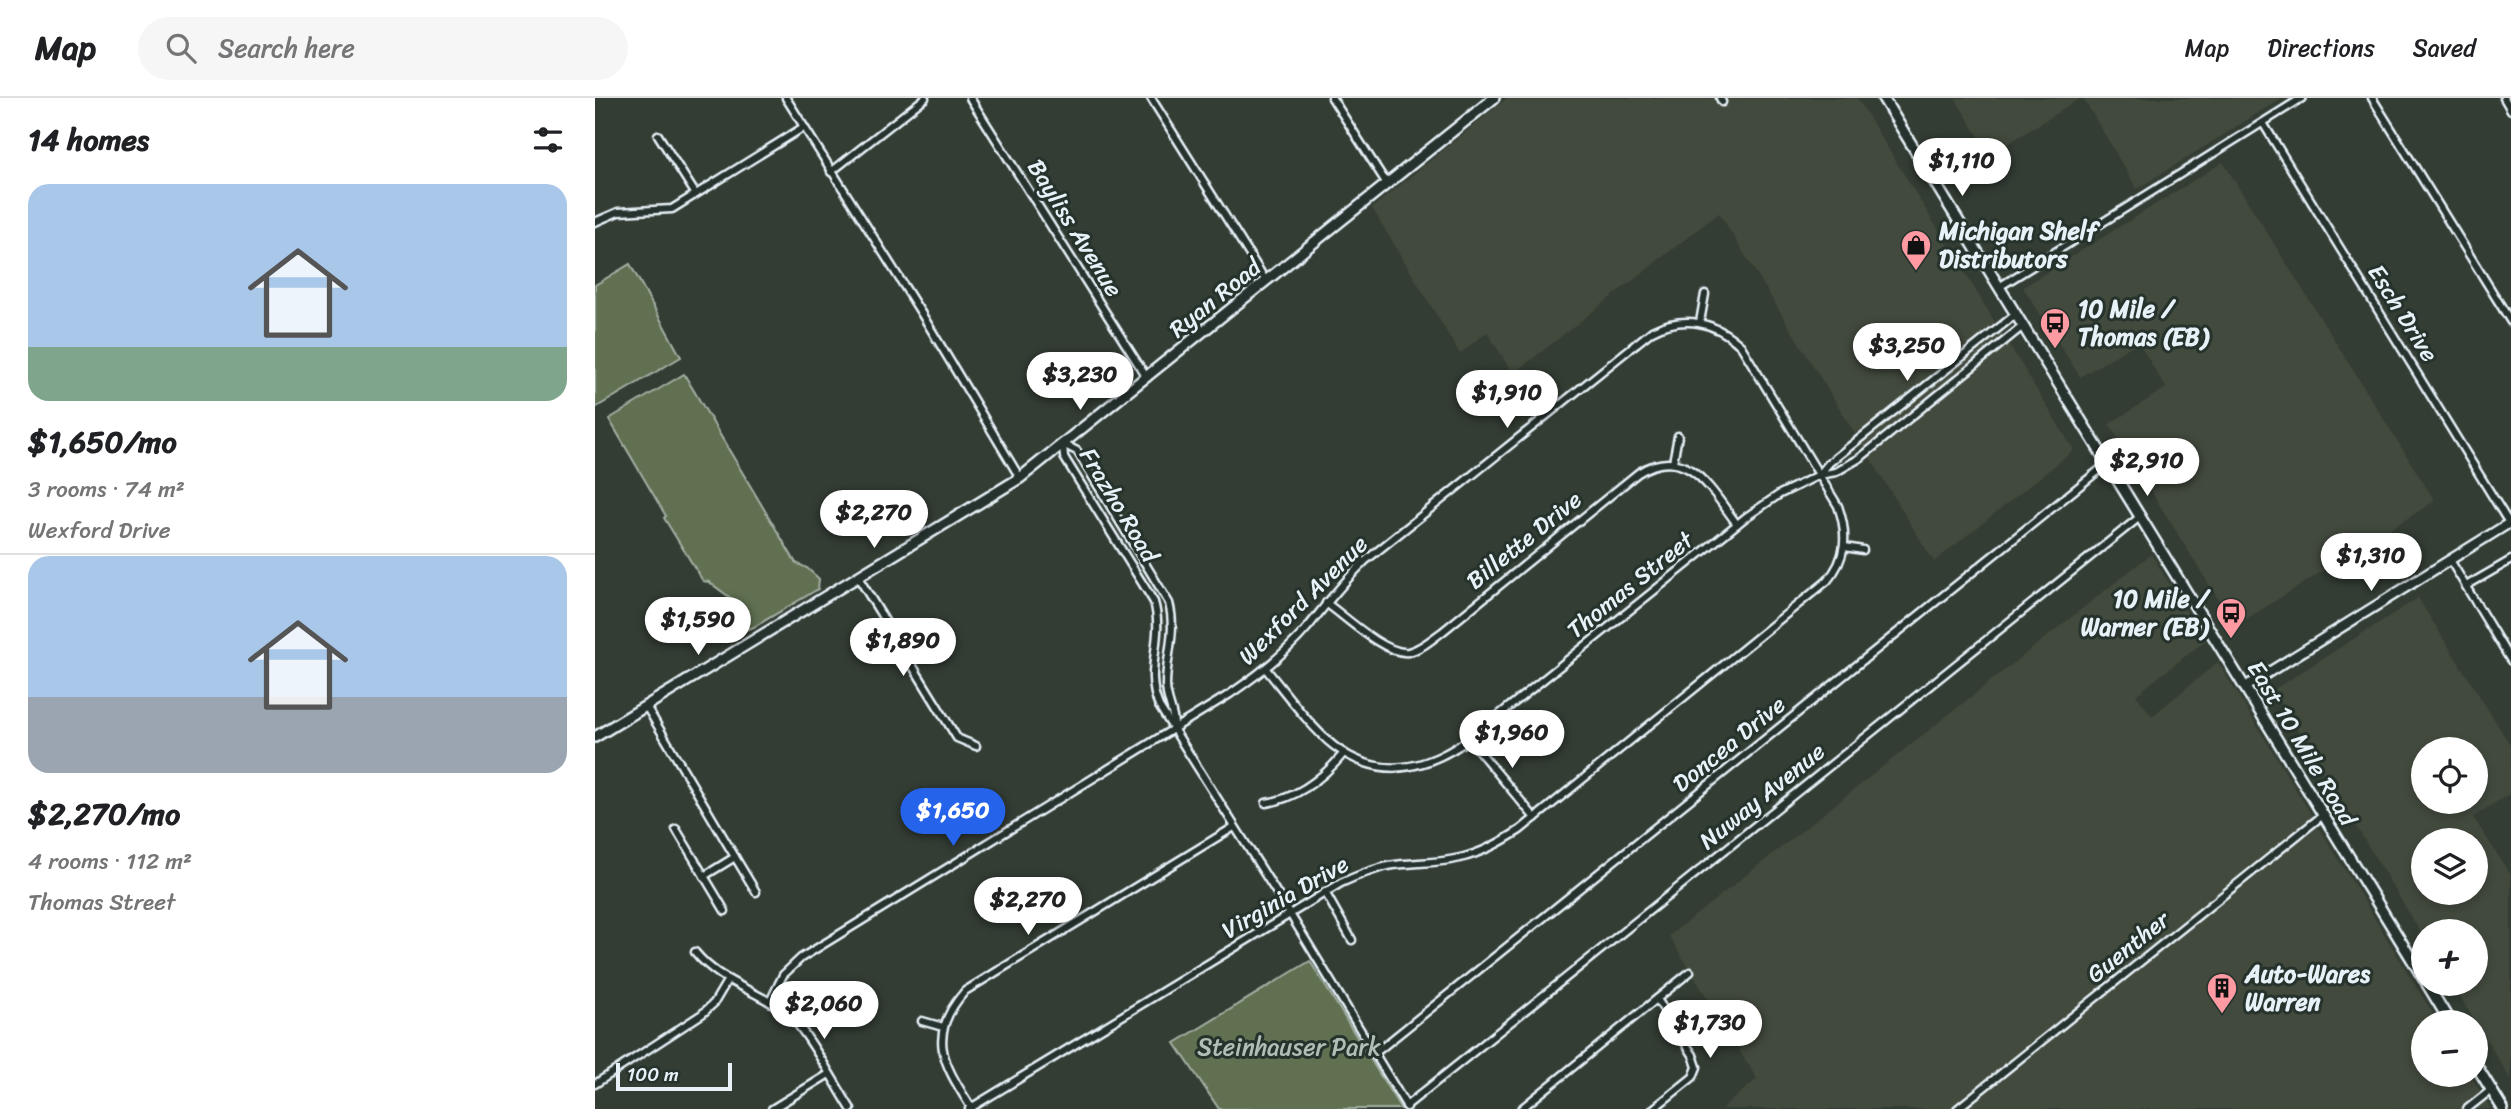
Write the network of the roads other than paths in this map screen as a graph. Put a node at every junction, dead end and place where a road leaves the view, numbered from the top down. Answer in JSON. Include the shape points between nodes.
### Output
{"nodes":[{"id":1,"x":786,"y":98,"type":"edge"},
{"id":2,"x":925,"y":98,"type":"edge"},
{"id":3,"x":970,"y":98,"type":"edge"},
{"id":4,"x":1151,"y":98,"type":"edge"},
{"id":5,"x":1332,"y":98,"type":"edge"},
{"id":6,"x":1494,"y":98,"type":"edge"},
{"id":7,"x":1883,"y":98,"type":"edge"},
{"id":8,"x":2302,"y":98,"type":"edge"},
{"id":9,"x":2372,"y":98,"type":"edge"},
{"id":10,"x":2263,"y":123,"type":"junction"},
{"id":11,"x":804,"y":127,"type":"junction"},
{"id":12,"x":658,"y":135,"type":"dead end"},
{"id":13,"x":831,"y":172,"type":"junction"},
{"id":14,"x":1387,"y":184,"type":"junction"},
{"id":15,"x":695,"y":193,"type":"junction"},
{"id":16,"x":595,"y":222,"type":"edge"},
{"id":17,"x":1266,"y":281,"type":"junction"},
{"id":18,"x":2000,"y":287,"type":"junction"},
{"id":19,"x":1705,"y":294,"type":"dead end"},
{"id":20,"x":2016,"y":314,"type":"junction"},
{"id":21,"x":1700,"y":322,"type":"junction"},
{"id":22,"x":2511,"y":322,"type":"edge"},
{"id":23,"x":2023,"y":326,"type":"junction"},
{"id":24,"x":1937,"y":376,"type":"junction"},
{"id":25,"x":1147,"y":378,"type":"junction"},
{"id":26,"x":1948,"y":387,"type":"junction"},
{"id":27,"x":1904,"y":403,"type":"junction"},
{"id":28,"x":1912,"y":414,"type":"junction"},
{"id":29,"x":1678,"y":436,"type":"dead end"},
{"id":30,"x":1063,"y":444,"type":"junction"},
{"id":31,"x":1673,"y":462,"type":"junction"},
{"id":32,"x":2108,"y":463,"type":"junction"},
{"id":33,"x":1819,"y":475,"type":"junction"},
{"id":34,"x":1020,"y":478,"type":"junction"},
{"id":35,"x":2141,"y":516,"type":"junction"},
{"id":36,"x":2510,"y":522,"type":"edge"},
{"id":37,"x":1737,"y":524,"type":"junction"},
{"id":38,"x":1845,"y":548,"type":"junction"},
{"id":39,"x":1863,"y":550,"type":"dead end"},
{"id":40,"x":2450,"y":560,"type":"junction"},
{"id":41,"x":2511,"y":560,"type":"edge"},
{"id":42,"x":858,"y":578,"type":"junction"},
{"id":43,"x":2466,"y":586,"type":"junction"},
{"id":44,"x":1327,"y":603,"type":"junction"},
{"id":45,"x":2511,"y":661,"type":"edge"},
{"id":46,"x":1266,"y":669,"type":"junction"},
{"id":47,"x":2245,"y":687,"type":"junction"},
{"id":48,"x":646,"y":706,"type":"junction"},
{"id":49,"x":1174,"y":728,"type":"junction"},
{"id":50,"x":595,"y":737,"type":"edge"},
{"id":51,"x":1469,"y":739,"type":"junction"},
{"id":52,"x":976,"y":746,"type":"dead end"},
{"id":53,"x":1344,"y":753,"type":"junction"},
{"id":54,"x":1266,"y":803,"type":"dead end"},
{"id":55,"x":2323,"y":815,"type":"junction"},
{"id":56,"x":1535,"y":818,"type":"junction"},
{"id":57,"x":1234,"y":827,"type":"junction"},
{"id":58,"x":676,"y":829,"type":"dead end"},
{"id":59,"x":735,"y":858,"type":"junction"},
{"id":60,"x":704,"y":876,"type":"junction"},
{"id":61,"x":756,"y":892,"type":"dead end"},
{"id":62,"x":1325,"y":892,"type":"junction"},
{"id":63,"x":725,"y":911,"type":"dead end"},
{"id":64,"x":1290,"y":914,"type":"junction"},
{"id":65,"x":1352,"y":940,"type":"dead end"},
{"id":66,"x":695,"y":953,"type":"dead end"},
{"id":67,"x":2411,"y":958,"type":"edge"},
{"id":68,"x":1690,"y":972,"type":"dead end"},
{"id":69,"x":727,"y":981,"type":"junction"},
{"id":70,"x":1657,"y":999,"type":"junction"},
{"id":71,"x":769,"y":1002,"type":"junction"},
{"id":72,"x":922,"y":1021,"type":"dead end"},
{"id":73,"x":943,"y":1027,"type":"junction"},
{"id":74,"x":1374,"y":1054,"type":"junction"},
{"id":75,"x":829,"y":1074,"type":"junction"},
{"id":76,"x":595,"y":1084,"type":"edge"},
{"id":77,"x":2488,"y":1085,"type":"edge"},
{"id":78,"x":2491,"y":1090,"type":"junction"},
{"id":79,"x":1407,"y":1107,"type":"edge"},
{"id":80,"x":772,"y":1109,"type":"edge"},
{"id":81,"x":851,"y":1109,"type":"edge"},
{"id":82,"x":971,"y":1109,"type":"edge"},
{"id":83,"x":1521,"y":1109,"type":"edge"},
{"id":84,"x":1653,"y":1109,"type":"edge"},
{"id":85,"x":1957,"y":1109,"type":"edge"},
{"id":86,"x":2467,"y":1109,"type":"edge"},
{"id":87,"x":2503,"y":1109,"type":"edge"}],
"edges":[{"from":1,"to":11,"type":"street"},
{"from":2,"to":13,"type":"street"},
{"from":3,"to":25,"type":"street","name":"Bayliss Avenue"},
{"from":4,"to":17,"type":"street"},
{"from":5,"to":14,"type":"street"},
{"from":6,"to":14,"type":"main road","name":"Ryan Road"},
{"from":7,"to":18,"type":"main road","name":"East 10 Mile Road"},
{"from":8,"to":10,"type":"street"},
{"from":9,"to":22,"type":"street"},
{"from":10,"to":18,"type":"street"},
{"from":10,"to":36,"type":"street","name":"Esch Drive"},
{"from":11,"to":13,"type":"street"},
{"from":11,"to":15,"type":"street"},
{"from":12,"to":15,"type":"street"},
{"from":13,"to":34,"type":"street"},
{"from":14,"to":17,"type":"main road","name":"Ryan Road"},
{"from":15,"to":16,"type":"street","via":[[672,209],[618,212]]},
{"from":17,"to":25,"type":"main road","name":"Ryan Road"},
{"from":18,"to":20,"type":"main road","name":"East 10 Mile Road"},
{"from":19,"to":21,"type":"street"},
{"from":20,"to":23,"type":"main road","name":"East 10 Mile Road"},
{"from":20,"to":24,"type":"street","name":"Thomas Street"},
{"from":21,"to":33,"type":"street","name":"Wexford Avenue","via":[[1730,335],[1741,346]]},
{"from":21,"to":44,"type":"street","name":"Wexford Avenue","via":[[1666,324],[1633,345],[1365,561]]},
{"from":23,"to":26,"type":"street"},
{"from":23,"to":32,"type":"main road","name":"East 10 Mile Road"},
{"from":24,"to":26,"type":"street"},
{"from":24,"to":27,"type":"street","name":"Thomas Street"},
{"from":25,"to":30,"type":"main road","name":"Ryan Road"},
{"from":26,"to":28,"type":"street"},
{"from":27,"to":28,"type":"street"},
{"from":27,"to":33,"type":"street","name":"Thomas Street"},
{"from":28,"to":33,"type":"street","via":[[1860,457],[1836,472]]},
{"from":29,"to":31,"type":"street"},
{"from":30,"to":34,"type":"main road","name":"Ryan Road"},
{"from":30,"to":49,"type":"street","name":"Frazho Road","via":[[1064,457],[1154,602],[1159,624],[1153,690]]},
{"from":30,"to":49,"type":"street","name":"Frazho Road","via":[[1077,451],[1169,603],[1173,629],[1166,687]]},
{"from":31,"to":37,"type":"street","via":[[1700,478]]},
{"from":31,"to":44,"type":"street","name":"Billette Drive","via":[[1638,472],[1414,650],[1402,652],[1385,646]]},
{"from":32,"to":35,"type":"main road","name":"East 10 Mile Road"},
{"from":32,"to":74,"type":"street","name":"Doncea Drive"},
{"from":33,"to":37,"type":"street","name":"Thomas Street","via":[[1780,494]]},
{"from":33,"to":38,"type":"street","via":[[1839,506]]},
{"from":34,"to":42,"type":"main road","name":"Ryan Road"},
{"from":35,"to":47,"type":"main road","name":"East 10 Mile Road"},
{"from":35,"to":79,"type":"street","name":"Nuway Avenue"},
{"from":36,"to":40,"type":"street"},
{"from":37,"to":51,"type":"street","name":"Thomas Street"},
{"from":38,"to":39,"type":"street"},
{"from":38,"to":56,"type":"street","name":"Virginia Drive","via":[[1836,571],[1820,587]]},
{"from":40,"to":43,"type":"street"},
{"from":40,"to":47,"type":"street"},
{"from":41,"to":43,"type":"street"},
{"from":42,"to":48,"type":"main road","name":"Ryan Road"},
{"from":42,"to":52,"type":"street","via":[[957,738]]},
{"from":43,"to":45,"type":"street"},
{"from":44,"to":46,"type":"street","name":"Wexford Avenue"},
{"from":46,"to":49,"type":"street","name":"Wexford Avenue"},
{"from":46,"to":53,"type":"street","name":"Thomas Street"},
{"from":47,"to":55,"type":"main road","name":"East 10 Mile Road"},
{"from":48,"to":50,"type":"main road","name":"Ryan Road"},
{"from":48,"to":59,"type":"street"},
{"from":49,"to":57,"type":"street","name":"Frazho Road"},
{"from":49,"to":71,"type":"street","name":"Wexford Avenue","via":[[801,958],[783,975]]},
{"from":51,"to":53,"type":"street","name":"Thomas Street","via":[[1433,762],[1403,768],[1374,765]]},
{"from":51,"to":56,"type":"street"},
{"from":53,"to":54,"type":"street","via":[[1314,782],[1289,797]]},
{"from":55,"to":67,"type":"main road","name":"East 10 Mile Road"},
{"from":55,"to":85,"type":"street","name":"Guenther"},
{"from":56,"to":62,"type":"street","name":"Virginia Drive","via":[[1488,849],[1444,862],[1371,871]]},
{"from":57,"to":64,"type":"street","name":"Frazho Road"},
{"from":57,"to":73,"type":"street","via":[[974,985],[953,1005]]},
{"from":58,"to":60,"type":"street"},
{"from":59,"to":60,"type":"street"},
{"from":59,"to":61,"type":"street"},
{"from":60,"to":63,"type":"street"},
{"from":62,"to":64,"type":"street","name":"Virginia Drive"},
{"from":62,"to":65,"type":"street"},
{"from":64,"to":74,"type":"street","name":"Frazho Road"},
{"from":64,"to":82,"type":"street","name":"Virginia Drive"},
{"from":66,"to":69,"type":"street"},
{"from":68,"to":70,"type":"street"},
{"from":69,"to":71,"type":"street"},
{"from":69,"to":76,"type":"street","via":[[702,1014]]},
{"from":70,"to":83,"type":"street"},
{"from":70,"to":84,"type":"street","via":[[1697,1067],[1693,1077]]},
{"from":71,"to":75,"type":"street","via":[[791,1016]]},
{"from":72,"to":73,"type":"street"},
{"from":73,"to":82,"type":"street","via":[[946,1063]]},
{"from":74,"to":79,"type":"street","name":"Frazho Road"},
{"from":75,"to":80,"type":"street"},
{"from":75,"to":81,"type":"street"},
{"from":77,"to":78,"type":"main road"},
{"from":78,"to":86,"type":"street"},
{"from":78,"to":87,"type":"main road"}]}
